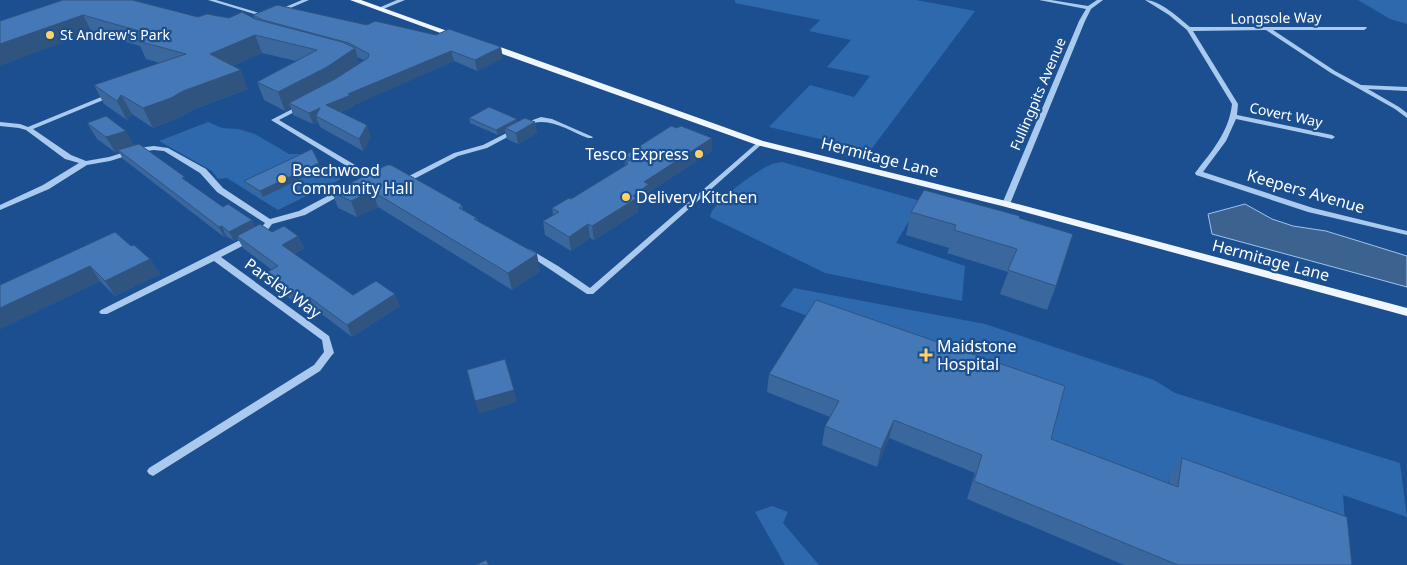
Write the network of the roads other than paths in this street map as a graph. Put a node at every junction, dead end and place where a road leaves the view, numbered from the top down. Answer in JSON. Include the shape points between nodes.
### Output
{"nodes":[{"id":1,"x":211,"y":0,"type":"edge"},
{"id":2,"x":306,"y":0,"type":"edge"},
{"id":3,"x":354,"y":0,"type":"edge"},
{"id":4,"x":402,"y":0,"type":"edge"},
{"id":5,"x":1042,"y":0,"type":"edge"},
{"id":6,"x":1100,"y":0,"type":"edge"},
{"id":7,"x":1148,"y":0,"type":"edge"},
{"id":8,"x":1089,"y":8,"type":"junction"},
{"id":9,"x":379,"y":9,"type":"junction"},
{"id":10,"x":266,"y":16,"type":"junction"},
{"id":11,"x":256,"y":22,"type":"edge"},
{"id":12,"x":1364,"y":28,"type":"dead end"},
{"id":13,"x":1189,"y":29,"type":"junction"},
{"id":14,"x":1268,"y":30,"type":"junction"},
{"id":15,"x":1359,"y":87,"type":"junction"},
{"id":16,"x":1407,"y":89,"type":"edge"},
{"id":17,"x":115,"y":93,"type":"edge"},
{"id":18,"x":309,"y":102,"type":"edge"},
{"id":19,"x":1407,"y":116,"type":"edge"},
{"id":20,"x":1235,"y":117,"type":"junction"},
{"id":21,"x":0,"y":124,"type":"edge"},
{"id":22,"x":28,"y":129,"type":"junction"},
{"id":23,"x":590,"y":137,"type":"dead end"},
{"id":24,"x":1332,"y":137,"type":"dead end"},
{"id":25,"x":760,"y":142,"type":"junction"},
{"id":26,"x":85,"y":163,"type":"junction"},
{"id":27,"x":391,"y":177,"type":"edge"},
{"id":28,"x":401,"y":177,"type":"edge"},
{"id":29,"x":371,"y":178,"type":"junction"},
{"id":30,"x":363,"y":182,"type":"edge"},
{"id":31,"x":354,"y":186,"type":"edge"},
{"id":32,"x":1006,"y":204,"type":"junction"},
{"id":33,"x":0,"y":208,"type":"edge"},
{"id":34,"x":268,"y":222,"type":"junction"},
{"id":35,"x":1407,"y":234,"type":"edge"},
{"id":36,"x":524,"y":250,"type":"edge"},
{"id":37,"x":214,"y":257,"type":"junction"},
{"id":38,"x":104,"y":312,"type":"dead end"},
{"id":39,"x":1407,"y":312,"type":"edge"},
{"id":40,"x":152,"y":471,"type":"dead end"}],
"edges":[{"from":1,"to":10,"type":"street"},
{"from":2,"to":10,"type":"street"},
{"from":3,"to":9,"type":"main road","name":"Hermitage Lane"},
{"from":4,"to":9,"type":"street"},
{"from":5,"to":8,"type":"street"},
{"from":6,"to":8,"type":"street","name":"Fullingpits Avenue"},
{"from":7,"to":13,"type":"street"},
{"from":8,"to":32,"type":"street","name":"Fullingpits Avenue"},
{"from":9,"to":25,"type":"main road","name":"Hermitage Lane"},
{"from":10,"to":11,"type":"street"},
{"from":12,"to":14,"type":"street","name":"Longsole Way"},
{"from":13,"to":14,"type":"street","name":"Longsole Way"},
{"from":13,"to":20,"type":"street","via":[[1235,104]]},
{"from":14,"to":15,"type":"street"},
{"from":15,"to":16,"type":"street"},
{"from":15,"to":19,"type":"street"},
{"from":17,"to":22,"type":"street"},
{"from":18,"to":29,"type":"street","via":[[274,120]]},
{"from":20,"to":24,"type":"street","name":"Covert Way"},
{"from":20,"to":35,"type":"street","name":"Keepers Avenue","via":[[1224,141],[1199,173],[1311,210]]},
{"from":21,"to":22,"type":"street"},
{"from":22,"to":26,"type":"street","via":[[68,157]]},
{"from":23,"to":28,"type":"street","via":[[541,119],[485,147],[456,154],[415,180]]},
{"from":25,"to":32,"type":"main road","name":"Hermitage Lane"},
{"from":25,"to":36,"type":"street","via":[[590,292]]},
{"from":26,"to":33,"type":"street","via":[[46,187]]},
{"from":26,"to":34,"type":"street","via":[[138,150],[166,149],[203,171],[220,190]]},
{"from":27,"to":29,"type":"street"},
{"from":29,"to":30,"type":"street"},
{"from":31,"to":34,"type":"street","via":[[302,213]]},
{"from":32,"to":39,"type":"main road","name":"Hermitage Lane"},
{"from":34,"to":37,"type":"street","name":"Parsley Way","via":[[261,233]]},
{"from":37,"to":38,"type":"street"},
{"from":37,"to":40,"type":"street","name":"Parsley Way","via":[[326,338],[329,353],[318,368]]}]}
